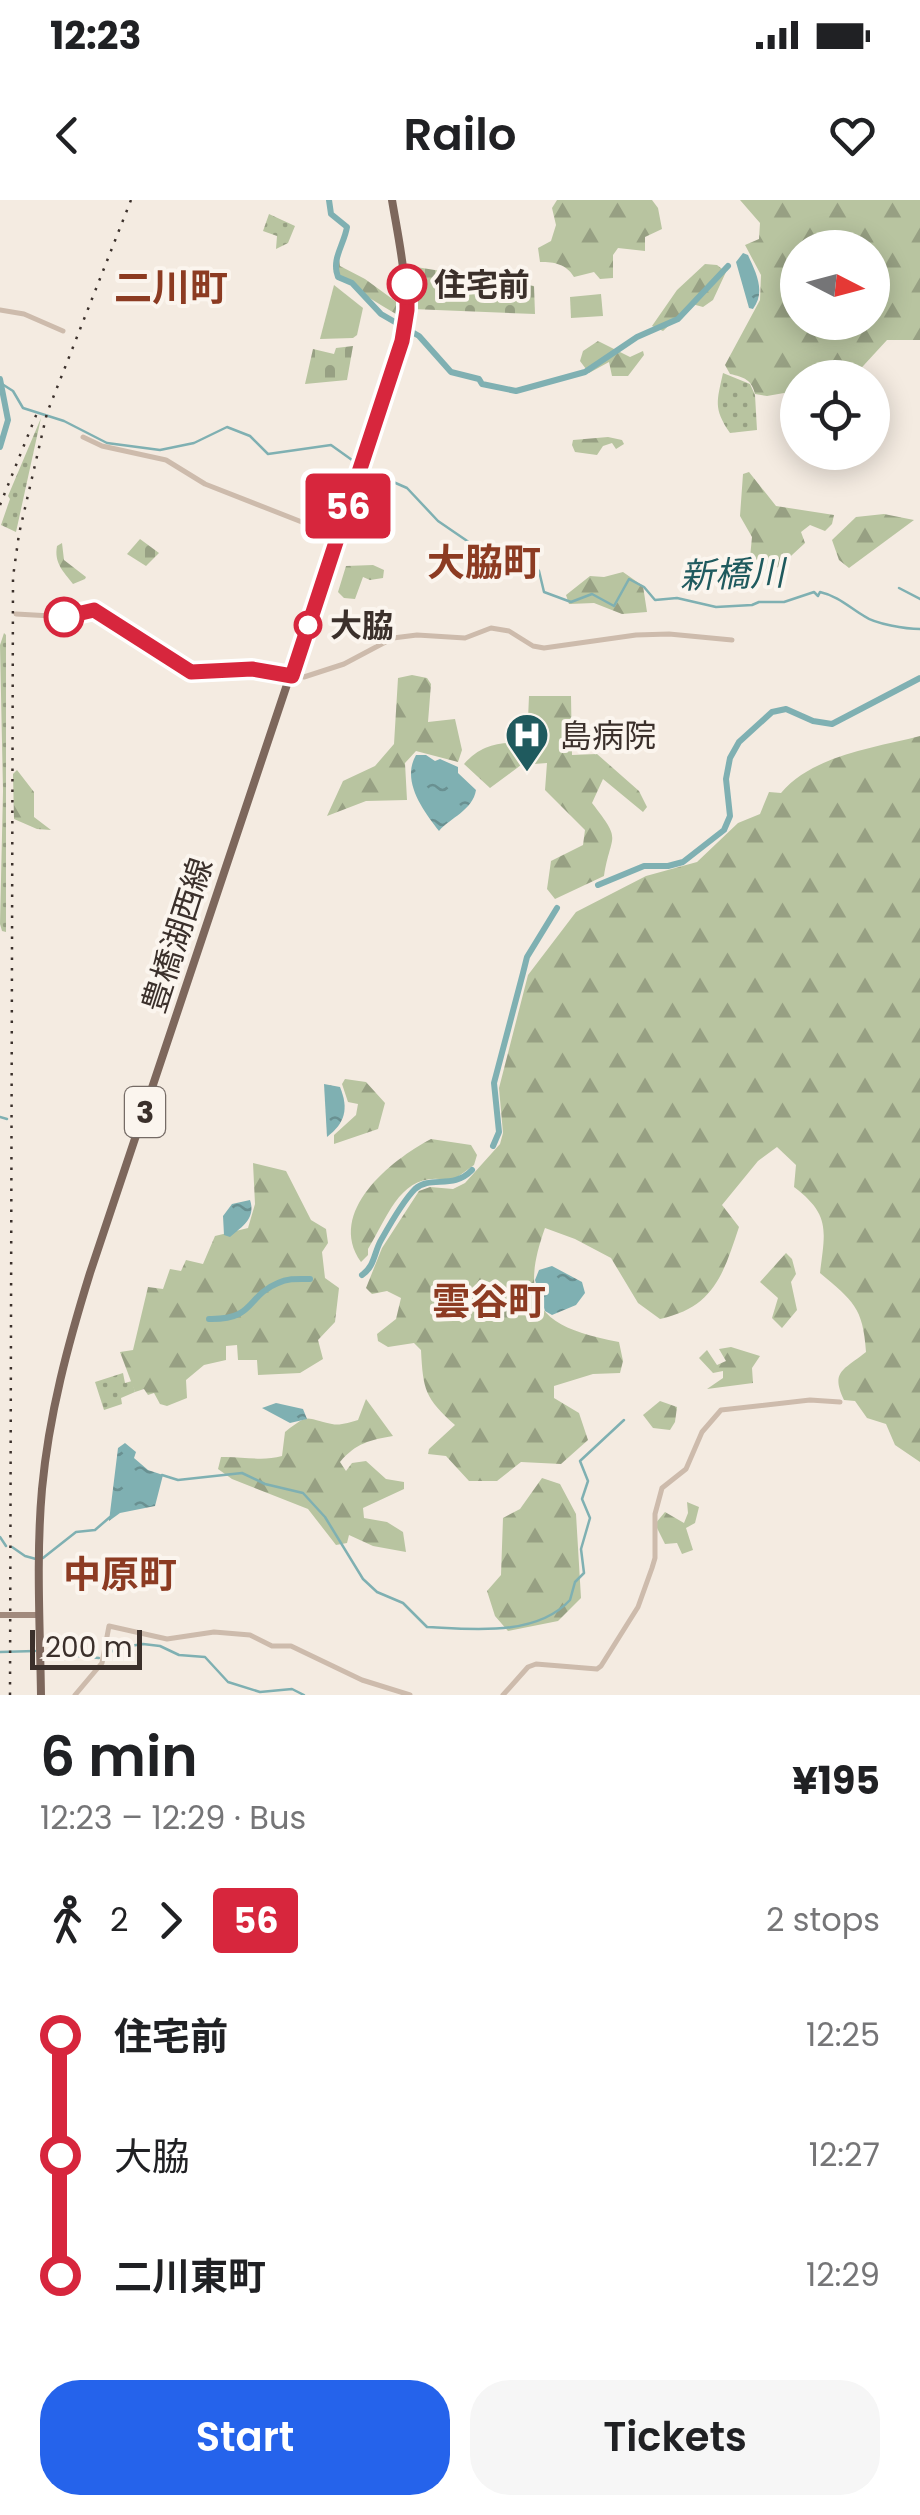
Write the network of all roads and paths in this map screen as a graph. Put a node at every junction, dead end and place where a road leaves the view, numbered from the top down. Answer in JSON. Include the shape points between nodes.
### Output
{"nodes":[{"id":1,"x":392,"y":200,"type":"edge"},
{"id":2,"x":0,"y":310,"type":"edge"},
{"id":3,"x":63,"y":331,"type":"dead end"},
{"id":4,"x":83,"y":437,"type":"dead end"},
{"id":5,"x":338,"y":536,"type":"junction"},
{"id":6,"x":16,"y":614,"type":"dead end"},
{"id":7,"x":732,"y":640,"type":"dead end"},
{"id":8,"x":292,"y":676,"type":"junction"},
{"id":9,"x":840,"y":1402,"type":"dead end"},
{"id":10,"x":39,"y":1615,"type":"junction"},
{"id":11,"x":0,"y":1616,"type":"edge"},
{"id":12,"x":42,"y":1695,"type":"edge"},
{"id":13,"x":75,"y":1695,"type":"edge"},
{"id":14,"x":410,"y":1695,"type":"edge"},
{"id":15,"x":503,"y":1695,"type":"edge"}],
"edges":[{"from":1,"to":5,"type":"main road","name":"豊橋湖西線","number":"3","via":[[406,280],[405,327]]},
{"from":2,"to":3,"type":"street"},
{"from":4,"to":5,"type":"street","via":[[166,460],[205,484]]},
{"from":5,"to":8,"type":"main road","name":"豊橋湖西線","number":"3"},
{"from":6,"to":8,"type":"street","via":[[68,617],[94,610],[191,672],[252,669]]},
{"from":7,"to":8,"type":"street","via":[[636,636],[544,648],[490,628],[465,638],[393,638],[344,664]]},
{"from":8,"to":10,"type":"main road","name":"豊橋湖西線","number":"3","via":[[71,1334],[47,1452]]},
{"from":9,"to":15,"type":"street","via":[[720,1410],[686,1469],[662,1488],[652,1568],[638,1607],[601,1666],[536,1664]]},
{"from":10,"to":11,"type":"main road"},
{"from":10,"to":12,"type":"main road","name":"豊橋湖西線","number":"3"},
{"from":13,"to":14,"type":"street","via":[[102,1663],[109,1626],[167,1639],[250,1635]]}]}
